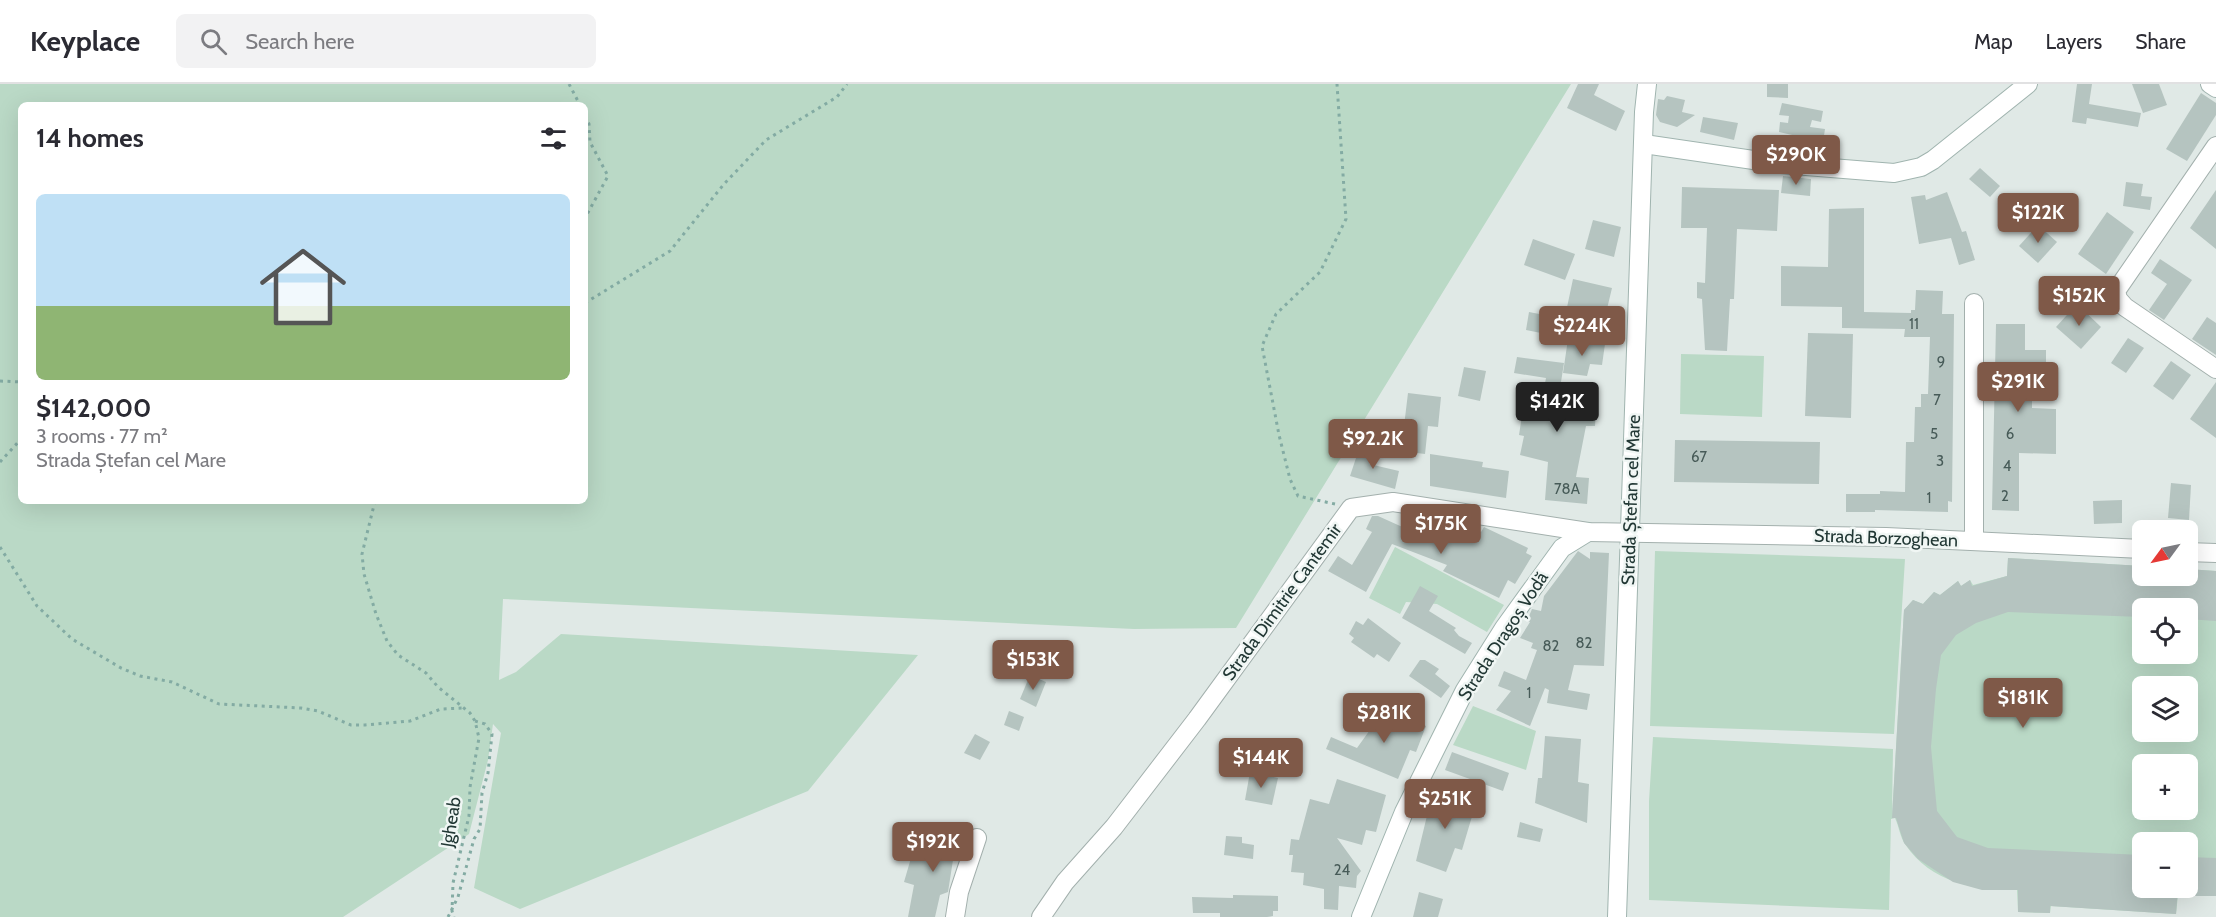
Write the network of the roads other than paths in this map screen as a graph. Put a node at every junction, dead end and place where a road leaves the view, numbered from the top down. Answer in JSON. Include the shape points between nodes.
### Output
{"nodes":[{"id":1,"x":1647,"y":84,"type":"edge"},
{"id":2,"x":2028,"y":84,"type":"edge"},
{"id":3,"x":2210,"y":84,"type":"edge"},
{"id":4,"x":2216,"y":88,"type":"edge"},
{"id":5,"x":1644,"y":144,"type":"junction"},
{"id":6,"x":2216,"y":146,"type":"edge"},
{"id":7,"x":1974,"y":303,"type":"dead end"},
{"id":8,"x":2216,"y":369,"type":"edge"},
{"id":9,"x":1588,"y":532,"type":"junction"},
{"id":10,"x":1630,"y":533,"type":"junction"},
{"id":11,"x":1974,"y":541,"type":"junction"},
{"id":12,"x":2132,"y":549,"type":"edge"},
{"id":13,"x":2198,"y":552,"type":"edge"},
{"id":14,"x":2216,"y":553,"type":"edge"},
{"id":15,"x":977,"y":838,"type":"dead end"},
{"id":16,"x":955,"y":917,"type":"edge"},
{"id":17,"x":1041,"y":917,"type":"edge"},
{"id":18,"x":1361,"y":917,"type":"edge"},
{"id":19,"x":1617,"y":917,"type":"edge"}],
"edges":[{"from":1,"to":5,"type":"street","name":"Strada Ștefan cel Mare"},
{"from":2,"to":5,"type":"street","via":[[1921,168],[1894,173],[1781,164]]},
{"from":3,"to":4,"type":"street"},
{"from":5,"to":10,"type":"street","name":"Strada Ștefan cel Mare"},
{"from":6,"to":8,"type":"street","via":[[2116,291],[2125,308]]},
{"from":7,"to":11,"type":"street"},
{"from":9,"to":10,"type":"street","name":"Strada Dimitrie Cantemir"},
{"from":9,"to":17,"type":"street","name":"Strada Dimitrie Cantemir","via":[[1393,502],[1351,508],[1197,719]]},
{"from":9,"to":18,"type":"street","name":"Strada Dragoș Vodă","via":[[1562,548],[1504,628],[1466,690],[1404,812]]},
{"from":10,"to":11,"type":"street","name":"Strada Borzoghean"},
{"from":10,"to":19,"type":"street","name":"Strada Ștefan cel Mare"},
{"from":11,"to":12,"type":"street","name":"Strada Borzoghean"},
{"from":13,"to":14,"type":"street"},
{"from":15,"to":16,"type":"street","via":[[958,892]]}]}
